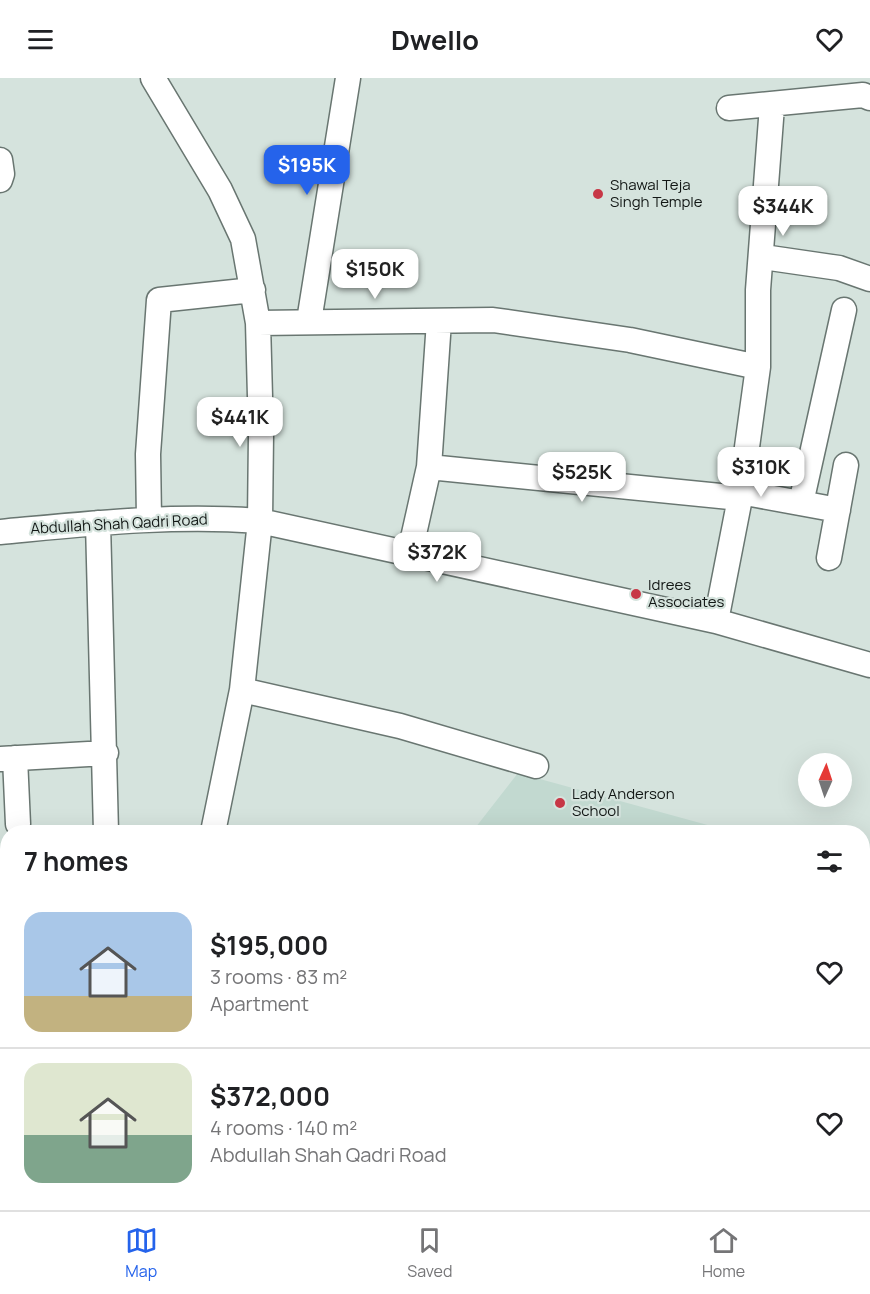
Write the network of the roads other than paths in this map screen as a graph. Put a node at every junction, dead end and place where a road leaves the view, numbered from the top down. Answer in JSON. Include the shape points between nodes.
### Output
{"nodes":[{"id":1,"x":153,"y":78,"type":"edge"},
{"id":2,"x":348,"y":78,"type":"edge"},
{"id":3,"x":864,"y":90,"type":"edge"},
{"id":4,"x":772,"y":106,"type":"junction"},
{"id":5,"x":729,"y":108,"type":"dead end"},
{"id":6,"x":0,"y":160,"type":"edge"},
{"id":7,"x":0,"y":180,"type":"edge"},
{"id":8,"x":770,"y":258,"type":"dead end"},
{"id":9,"x":870,"y":279,"type":"edge"},
{"id":10,"x":253,"y":290,"type":"junction"},
{"id":11,"x":843,"y":310,"type":"dead end"},
{"id":12,"x":309,"y":321,"type":"junction"},
{"id":13,"x":439,"y":321,"type":"junction"},
{"id":14,"x":258,"y":323,"type":"junction"},
{"id":15,"x":758,"y":368,"type":"junction"},
{"id":16,"x":846,"y":465,"type":"dead end"},
{"id":17,"x":429,"y":467,"type":"junction"},
{"id":18,"x":740,"y":495,"type":"junction"},
{"id":19,"x":801,"y":503,"type":"junction"},
{"id":20,"x":838,"y":510,"type":"junction"},
{"id":21,"x":149,"y":519,"type":"junction"},
{"id":22,"x":260,"y":521,"type":"junction"},
{"id":23,"x":98,"y":523,"type":"junction"},
{"id":24,"x":0,"y":532,"type":"edge"},
{"id":25,"x":409,"y":556,"type":"junction"},
{"id":26,"x":829,"y":558,"type":"dead end"},
{"id":27,"x":716,"y":621,"type":"junction"},
{"id":28,"x":870,"y":665,"type":"edge"},
{"id":29,"x":242,"y":690,"type":"junction"},
{"id":30,"x":106,"y":753,"type":"junction"},
{"id":31,"x":8,"y":758,"type":"edge"},
{"id":32,"x":536,"y":766,"type":"dead end"},
{"id":33,"x":18,"y":824,"type":"dead end"},
{"id":34,"x":106,"y":825,"type":"edge"},
{"id":35,"x":214,"y":825,"type":"edge"}],
"edges":[{"from":1,"to":10,"type":"street","via":[[220,190],[243,239]]},
{"from":2,"to":12,"type":"street"},
{"from":3,"to":4,"type":"street"},
{"from":4,"to":5,"type":"street"},
{"from":4,"to":15,"type":"street","via":[[758,290]]},
{"from":6,"to":7,"type":"street"},
{"from":8,"to":9,"type":"street","via":[[839,268]]},
{"from":10,"to":14,"type":"street"},
{"from":10,"to":21,"type":"street","via":[[159,300],[148,454]]},
{"from":11,"to":19,"type":"street"},
{"from":12,"to":13,"type":"street"},
{"from":12,"to":14,"type":"street"},
{"from":13,"to":15,"type":"street","via":[[493,321],[630,340]]},
{"from":13,"to":17,"type":"street"},
{"from":14,"to":22,"type":"street"},
{"from":15,"to":18,"type":"street"},
{"from":16,"to":20,"type":"street"},
{"from":17,"to":18,"type":"street"},
{"from":17,"to":25,"type":"street"},
{"from":18,"to":19,"type":"street"},
{"from":18,"to":27,"type":"street"},
{"from":19,"to":20,"type":"street"},
{"from":20,"to":26,"type":"street"},
{"from":21,"to":22,"type":"street","name":"Abdullah Shah Qadri Road"},
{"from":21,"to":23,"type":"street","name":"Abdullah Shah Qadri Road"},
{"from":22,"to":25,"type":"street","name":"Abdullah Shah Qadri Road"},
{"from":22,"to":29,"type":"street"},
{"from":23,"to":24,"type":"street","name":"Abdullah Shah Qadri Road"},
{"from":23,"to":30,"type":"street"},
{"from":25,"to":27,"type":"street","name":"Abdullah Shah Qadri Road"},
{"from":27,"to":28,"type":"street","name":"Abdullah Shah Qadri Road"},
{"from":29,"to":32,"type":"street","via":[[400,726]]},
{"from":29,"to":35,"type":"street"},
{"from":30,"to":31,"type":"street"},
{"from":30,"to":34,"type":"street"},
{"from":31,"to":33,"type":"street"}]}
